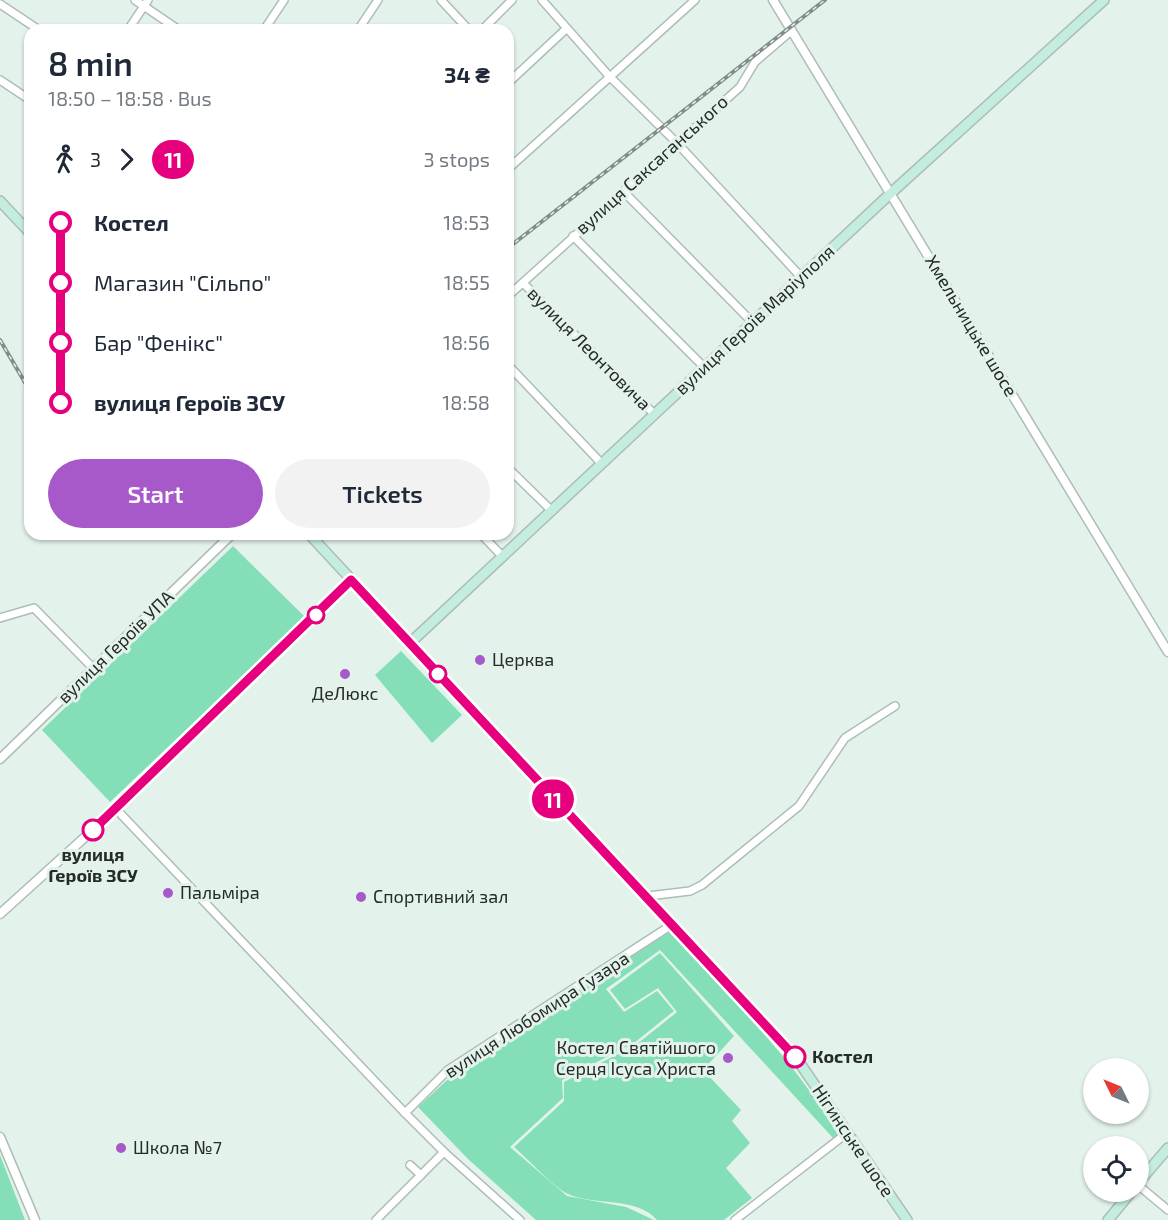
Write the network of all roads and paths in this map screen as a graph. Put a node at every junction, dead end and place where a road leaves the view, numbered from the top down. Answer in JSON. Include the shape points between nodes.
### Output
{"nodes":[{"id":1,"x":135,"y":0,"type":"edge"},
{"id":2,"x":273,"y":0,"type":"edge"},
{"id":3,"x":378,"y":0,"type":"edge"},
{"id":4,"x":441,"y":0,"type":"edge"},
{"id":5,"x":512,"y":0,"type":"edge"},
{"id":6,"x":542,"y":0,"type":"edge"},
{"id":7,"x":695,"y":0,"type":"edge"},
{"id":8,"x":773,"y":0,"type":"edge"},
{"id":9,"x":1104,"y":0,"type":"edge"},
{"id":10,"x":282,"y":2,"type":"edge"},
{"id":11,"x":146,"y":3,"type":"edge"},
{"id":12,"x":0,"y":4,"type":"edge"},
{"id":13,"x":30,"y":24,"type":"edge"},
{"id":14,"x":132,"y":24,"type":"edge"},
{"id":15,"x":172,"y":24,"type":"edge"},
{"id":16,"x":268,"y":24,"type":"edge"},
{"id":17,"x":362,"y":24,"type":"edge"},
{"id":18,"x":463,"y":24,"type":"edge"},
{"id":19,"x":488,"y":24,"type":"edge"},
{"id":20,"x":566,"y":29,"type":"junction"},
{"id":21,"x":791,"y":31,"type":"junction"},
{"id":22,"x":610,"y":76,"type":"junction"},
{"id":23,"x":514,"y":77,"type":"edge"},
{"id":24,"x":0,"y":80,"type":"edge"},
{"id":25,"x":24,"y":96,"type":"edge"},
{"id":26,"x":677,"y":142,"type":"junction"},
{"id":27,"x":514,"y":164,"type":"edge"},
{"id":28,"x":623,"y":190,"type":"junction"},
{"id":29,"x":891,"y":193,"type":"junction"},
{"id":30,"x":0,"y":201,"type":"edge"},
{"id":31,"x":24,"y":227,"type":"edge"},
{"id":32,"x":573,"y":236,"type":"junction"},
{"id":33,"x":801,"y":277,"type":"junction"},
{"id":34,"x":523,"y":283,"type":"junction"},
{"id":35,"x":514,"y":291,"type":"edge"},
{"id":36,"x":752,"y":322,"type":"junction"},
{"id":37,"x":704,"y":367,"type":"junction"},
{"id":38,"x":514,"y":371,"type":"edge"},
{"id":39,"x":654,"y":414,"type":"junction"},
{"id":40,"x":602,"y":464,"type":"junction"},
{"id":41,"x":514,"y":474,"type":"edge"},
{"id":42,"x":552,"y":511,"type":"junction"},
{"id":43,"x":226,"y":540,"type":"edge"},
{"id":44,"x":314,"y":540,"type":"edge"},
{"id":45,"x":487,"y":540,"type":"edge"},
{"id":46,"x":503,"y":557,"type":"junction"},
{"id":47,"x":351,"y":580,"type":"junction"},
{"id":48,"x":0,"y":618,"type":"edge"},
{"id":49,"x":410,"y":643,"type":"junction"},
{"id":50,"x":1168,"y":652,"type":"edge"},
{"id":51,"x":94,"y":669,"type":"junction"},
{"id":52,"x":895,"y":706,"type":"dead end"},
{"id":53,"x":0,"y":759,"type":"edge"},
{"id":54,"x":116,"y":809,"type":"junction"},
{"id":55,"x":648,"y":896,"type":"junction"},
{"id":56,"x":0,"y":914,"type":"edge"},
{"id":57,"x":673,"y":924,"type":"junction"},
{"id":58,"x":405,"y":1113,"type":"junction"},
{"id":59,"x":848,"y":1132,"type":"junction"},
{"id":60,"x":0,"y":1137,"type":"edge"},
{"id":61,"x":1168,"y":1148,"type":"edge"},
{"id":62,"x":444,"y":1152,"type":"junction"},
{"id":63,"x":410,"y":1164,"type":"dead end"},
{"id":64,"x":1149,"y":1171,"type":"edge"},
{"id":65,"x":421,"y":1175,"type":"junction"},
{"id":66,"x":1149,"y":1194,"type":"edge"},
{"id":67,"x":1123,"y":1202,"type":"edge"},
{"id":68,"x":1168,"y":1210,"type":"edge"},
{"id":69,"x":35,"y":1220,"type":"edge"},
{"id":70,"x":376,"y":1220,"type":"edge"},
{"id":71,"x":520,"y":1220,"type":"edge"},
{"id":72,"x":735,"y":1220,"type":"edge"},
{"id":73,"x":907,"y":1220,"type":"edge"},
{"id":74,"x":1108,"y":1220,"type":"edge"}],
"edges":[{"from":1,"to":11,"type":"street"},
{"from":2,"to":10,"type":"street"},
{"from":3,"to":17,"type":"street"},
{"from":4,"to":18,"type":"street"},
{"from":5,"to":19,"type":"street"},
{"from":6,"to":20,"type":"street"},
{"from":7,"to":22,"type":"street"},
{"from":8,"to":21,"type":"street","name":"Хмельницьке шосе"},
{"from":9,"to":29,"type":"main road","name":"вулиця Героїв Маріуполя"},
{"from":10,"to":16,"type":"street"},
{"from":11,"to":14,"type":"street"},
{"from":11,"to":15,"type":"street"},
{"from":12,"to":13,"type":"street"},
{"from":20,"to":22,"type":"street"},
{"from":20,"to":23,"type":"street"},
{"from":21,"to":26,"type":"street","name":"вулиця Саксаганського","via":[[755,62],[744,83]]},
{"from":21,"to":29,"type":"street","name":"Хмельницьке шосе"},
{"from":22,"to":26,"type":"street"},
{"from":22,"to":27,"type":"street"},
{"from":24,"to":25,"type":"street"},
{"from":26,"to":28,"type":"street","name":"вулиця Саксаганського"},
{"from":26,"to":33,"type":"street"},
{"from":28,"to":32,"type":"street","name":"вулиця Саксаганського"},
{"from":28,"to":36,"type":"street"},
{"from":29,"to":33,"type":"main road","name":"вулиця Героїв Маріуполя"},
{"from":29,"to":50,"type":"street","name":"Хмельницьке шосе"},
{"from":30,"to":31,"type":"main road"},
{"from":32,"to":34,"type":"street","name":"вулиця Саксаганського"},
{"from":32,"to":37,"type":"street"},
{"from":33,"to":36,"type":"main road","name":"вулиця Героїв Маріуполя"},
{"from":34,"to":35,"type":"street","name":"вулиця Саксаганського"},
{"from":34,"to":39,"type":"street","name":"вулиця Леонтовича"},
{"from":36,"to":37,"type":"main road","name":"вулиця Героїв Маріуполя"},
{"from":37,"to":39,"type":"main road","name":"вулиця Героїв Маріуполя"},
{"from":38,"to":40,"type":"street"},
{"from":39,"to":40,"type":"main road","name":"вулиця Героїв Маріуполя"},
{"from":40,"to":42,"type":"main road","name":"вулиця Героїв Маріуполя"},
{"from":41,"to":42,"type":"street"},
{"from":42,"to":46,"type":"main road","name":"вулиця Героїв Маріуполя"},
{"from":43,"to":51,"type":"street","name":"вулиця Героїв УПА"},
{"from":44,"to":47,"type":"main road","name":"Нігинське шосе"},
{"from":45,"to":46,"type":"street"},
{"from":46,"to":49,"type":"main road","name":"вулиця Героїв Маріуполя"},
{"from":47,"to":49,"type":"main road","name":"Нігинське шосе"},
{"from":47,"to":54,"type":"street"},
{"from":48,"to":51,"type":"street","via":[[34,608]]},
{"from":49,"to":55,"type":"main road","name":"Нігинське шосе"},
{"from":51,"to":53,"type":"street","name":"вулиця Героїв УПА"},
{"from":52,"to":55,"type":"street","via":[[845,738],[799,806],[702,885],[690,891]]},
{"from":54,"to":56,"type":"street"},
{"from":54,"to":58,"type":"street"},
{"from":55,"to":57,"type":"main road","name":"Нігинське шосе"},
{"from":57,"to":58,"type":"street","name":"вулиця Любомира Гузара","via":[[448,1070]]},
{"from":57,"to":59,"type":"main road","name":"Нігинське шосе","via":[[799,1062]]},
{"from":58,"to":62,"type":"street"},
{"from":59,"to":72,"type":"street"},
{"from":59,"to":73,"type":"main road","name":"Нігинське шосе"},
{"from":60,"to":69,"type":"street"},
{"from":61,"to":64,"type":"main road"},
{"from":62,"to":65,"type":"street"},
{"from":62,"to":71,"type":"street"},
{"from":63,"to":65,"type":"street"},
{"from":65,"to":70,"type":"street"},
{"from":66,"to":68,"type":"street"},
{"from":67,"to":74,"type":"main road"}]}
